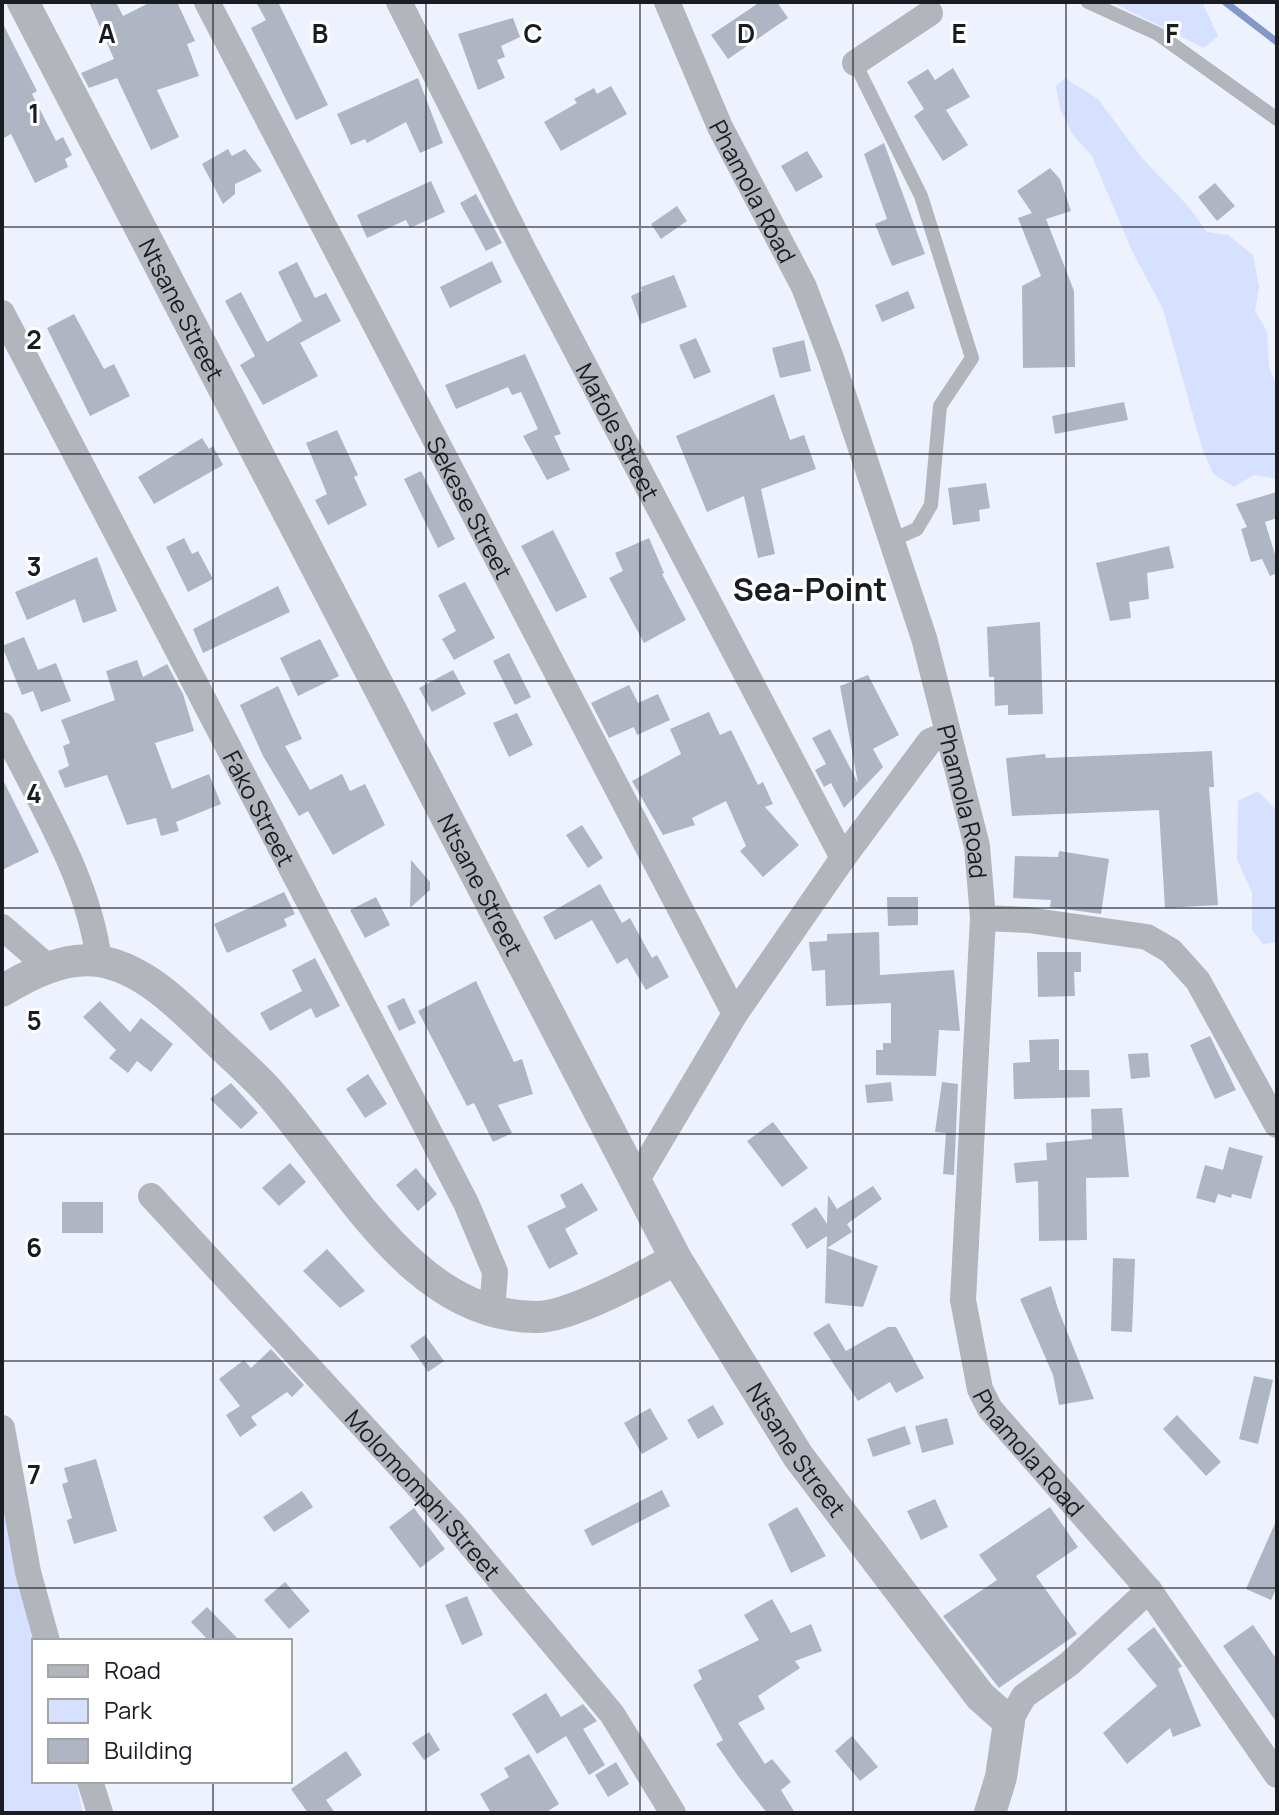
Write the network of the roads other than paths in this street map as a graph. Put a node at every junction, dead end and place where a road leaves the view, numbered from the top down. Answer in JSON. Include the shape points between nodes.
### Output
{"nodes":[{"id":1,"x":23,"y":2,"type":"edge"},
{"id":2,"x":207,"y":2,"type":"edge"},
{"id":3,"x":399,"y":2,"type":"edge"},
{"id":4,"x":667,"y":2,"type":"edge"},
{"id":5,"x":1088,"y":2,"type":"edge"},
{"id":6,"x":930,"y":13,"type":"dead end"},
{"id":7,"x":855,"y":63,"type":"joint"},
{"id":8,"x":1277,"y":119,"type":"edge"},
{"id":9,"x":2,"y":313,"type":"edge"},
{"id":10,"x":894,"y":539,"type":"junction"},
{"id":11,"x":2,"y":725,"type":"edge"},
{"id":12,"x":948,"y":734,"type":"junction"},
{"id":13,"x":843,"y":858,"type":"junction"},
{"id":14,"x":983,"y":918,"type":"junction"},
{"id":15,"x":2,"y":927,"type":"edge"},
{"id":16,"x":99,"y":961,"type":"junction"},
{"id":17,"x":49,"y":968,"type":"junction"},
{"id":18,"x":2,"y":991,"type":"edge"},
{"id":19,"x":735,"y":1014,"type":"junction"},
{"id":20,"x":1277,"y":1125,"type":"edge"},
{"id":21,"x":636,"y":1181,"type":"junction"},
{"id":22,"x":151,"y":1196,"type":"dead end"},
{"id":23,"x":676,"y":1259,"type":"junction"},
{"id":24,"x":492,"y":1312,"type":"junction"},
{"id":25,"x":2,"y":1428,"type":"edge"},
{"id":26,"x":1149,"y":1590,"type":"junction"},
{"id":27,"x":46,"y":1639,"type":"edge"},
{"id":28,"x":1009,"y":1722,"type":"junction"},
{"id":29,"x":1277,"y":1775,"type":"edge"},
{"id":30,"x":91,"y":1783,"type":"edge"},
{"id":31,"x":100,"y":1813,"type":"edge"},
{"id":32,"x":673,"y":1813,"type":"edge"},
{"id":33,"x":990,"y":1813,"type":"edge"}],
"edges":[{"from":1,"to":21,"type":"street","name":"Ntsane Street"},
{"from":2,"to":19,"type":"street","name":"Sekese Street"},
{"from":3,"to":13,"type":"street","name":"Mafole Street"},
{"from":4,"to":10,"type":"street","name":"Phamola Road","via":[[720,127],[804,287]]},
{"from":5,"to":8,"type":"lane","via":[[1158,34]]},
{"from":6,"to":7,"type":"street"},
{"from":7,"to":10,"type":"lane","via":[[921,196],[972,358],[940,406],[931,505],[917,529]]},
{"from":9,"to":24,"type":"street","name":"Fako Street","via":[[466,1203],[495,1272]]},
{"from":10,"to":12,"type":"street","name":"Phamola Road"},
{"from":11,"to":16,"type":"street","via":[[83,893]]},
{"from":12,"to":13,"type":"street","via":[[930,741]]},
{"from":12,"to":14,"type":"street","name":"Phamola Road","via":[[977,846]]},
{"from":13,"to":19,"type":"street"},
{"from":14,"to":20,"type":"street","via":[[1147,937],[1171,951],[1198,981]]},
{"from":14,"to":26,"type":"street","name":"Phamola Road","via":[[963,1300],[980,1389],[990,1409]]},
{"from":15,"to":17,"type":"street"},
{"from":16,"to":17,"type":"street"},
{"from":16,"to":24,"type":"street","via":[[142,977],[185,1010],[269,1092],[403,1256],[442,1290]]},
{"from":17,"to":18,"type":"street"},
{"from":19,"to":21,"type":"street"},
{"from":21,"to":23,"type":"street","name":"Ntsane Street"},
{"from":22,"to":32,"type":"street","name":"Molomomphi Street","via":[[454,1525],[612,1714]]},
{"from":23,"to":24,"type":"street","via":[[629,1285],[539,1317]]},
{"from":23,"to":28,"type":"street","name":"Ntsane Street","via":[[798,1456],[980,1696]]},
{"from":25,"to":27,"type":"street","via":[[28,1572]]},
{"from":26,"to":28,"type":"street","via":[[1069,1664],[1024,1696]]},
{"from":26,"to":29,"type":"street","name":"Phamola Road"},
{"from":28,"to":33,"type":"street"},
{"from":30,"to":31,"type":"street"}]}
